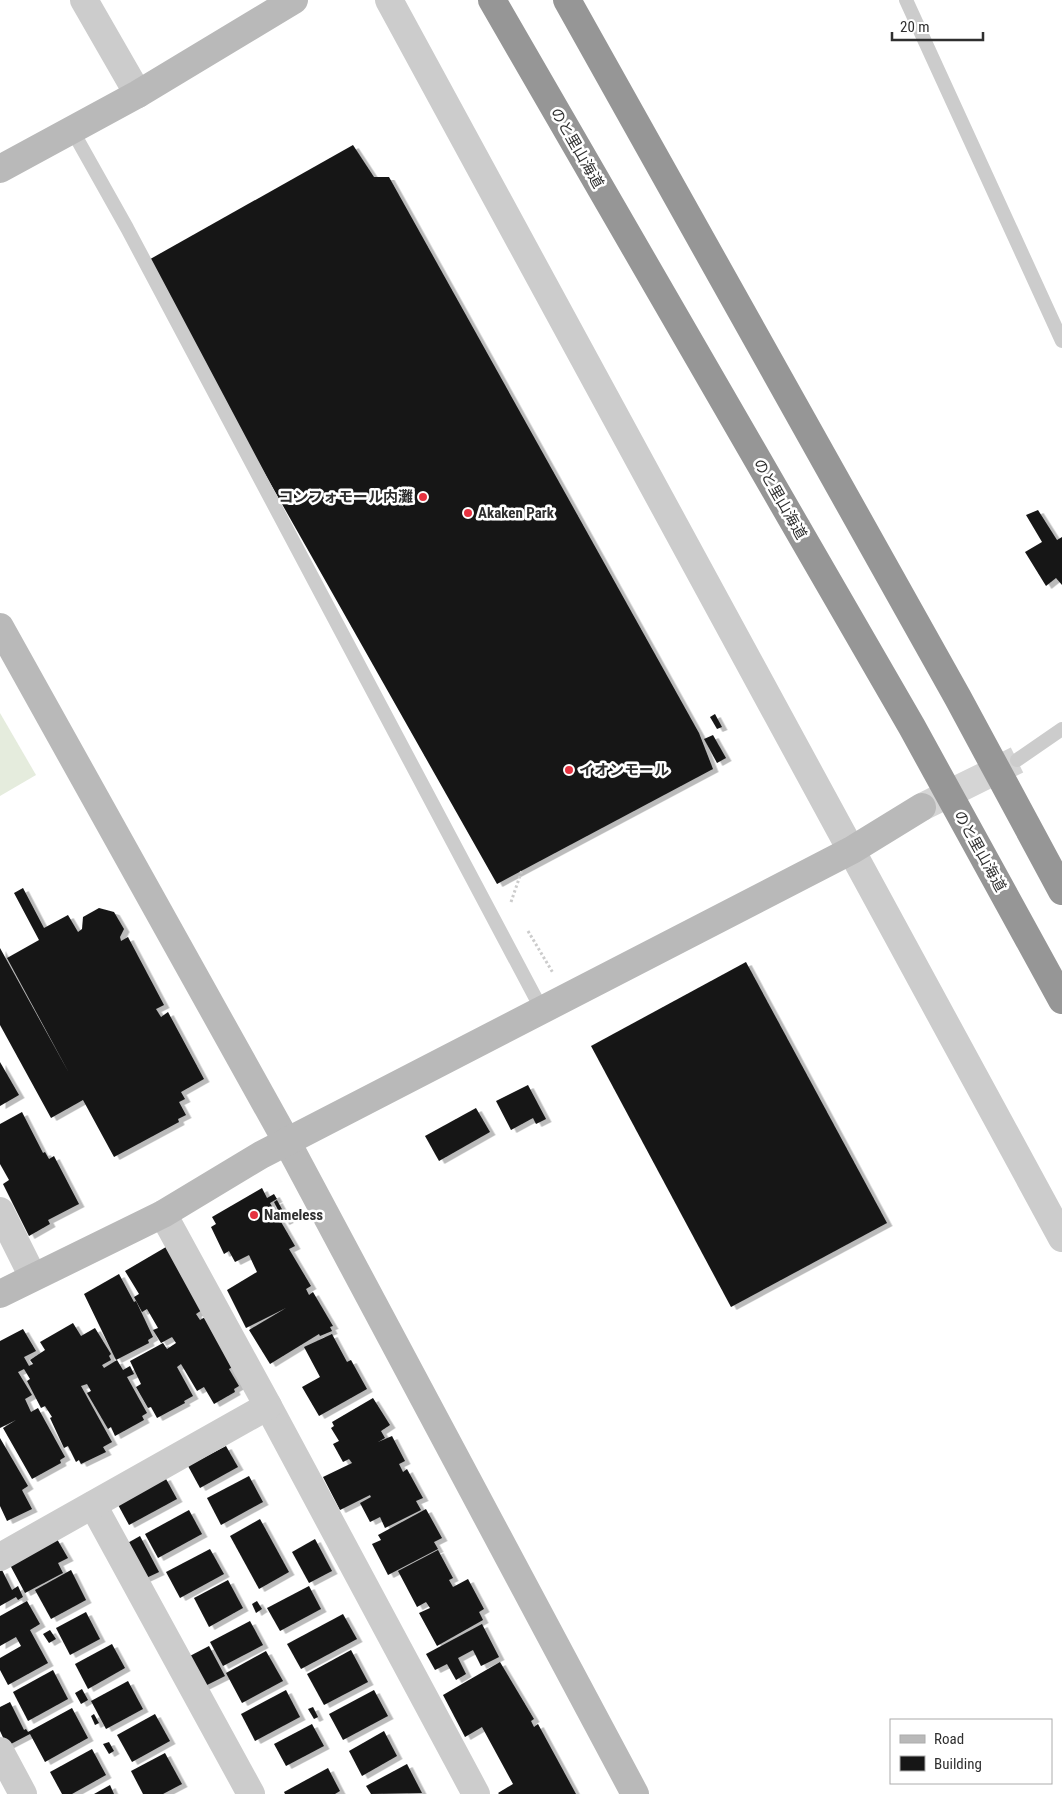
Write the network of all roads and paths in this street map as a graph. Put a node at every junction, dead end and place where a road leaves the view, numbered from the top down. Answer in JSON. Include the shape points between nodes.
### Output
{"nodes":[{"id":1,"x":84,"y":0,"type":"edge"},
{"id":2,"x":294,"y":0,"type":"edge"},
{"id":3,"x":389,"y":0,"type":"edge"},
{"id":4,"x":492,"y":0,"type":"edge"},
{"id":5,"x":567,"y":0,"type":"edge"},
{"id":6,"x":906,"y":0,"type":"edge"},
{"id":7,"x":138,"y":94,"type":"junction"},
{"id":8,"x":72,"y":130,"type":"junction"},
{"id":9,"x":0,"y":169,"type":"edge"},
{"id":10,"x":1062,"y":341,"type":"edge"},
{"id":11,"x":0,"y":627,"type":"edge"},
{"id":12,"x":1062,"y":729,"type":"edge"},
{"id":13,"x":1017,"y":760,"type":"tunnel mouth"},
{"id":14,"x":922,"y":807,"type":"tunnel mouth"},
{"id":15,"x":852,"y":850,"type":"junction"},
{"id":16,"x":522,"y":870,"type":"dead end"},
{"id":17,"x":1062,"y":891,"type":"edge"},
{"id":18,"x":515,"y":909,"type":"dead end"},
{"id":19,"x":525,"y":925,"type":"dead end"},
{"id":20,"x":568,"y":997,"type":"junction"},
{"id":21,"x":1062,"y":1000,"type":"edge"},
{"id":22,"x":542,"y":1010,"type":"junction"},
{"id":23,"x":287,"y":1142,"type":"junction"},
{"id":24,"x":0,"y":1211,"type":"edge"},
{"id":25,"x":163,"y":1214,"type":"junction"},
{"id":26,"x":1062,"y":1238,"type":"edge"},
{"id":27,"x":33,"y":1276,"type":"junction"},
{"id":28,"x":0,"y":1294,"type":"edge"},
{"id":29,"x":268,"y":1406,"type":"junction"},
{"id":30,"x":93,"y":1505,"type":"junction"},
{"id":31,"x":0,"y":1557,"type":"edge"},
{"id":32,"x":0,"y":1751,"type":"edge"},
{"id":33,"x":23,"y":1794,"type":"edge"},
{"id":34,"x":251,"y":1794,"type":"edge"},
{"id":35,"x":476,"y":1794,"type":"edge"},
{"id":36,"x":635,"y":1794,"type":"edge"}],
"edges":[{"from":1,"to":7,"type":"street"},
{"from":2,"to":7,"type":"street"},
{"from":3,"to":15,"type":"street"},
{"from":4,"to":21,"type":"highway","name":"のと里山海道","via":[[912,727]]},
{"from":5,"to":17,"type":"highway","via":[[958,698]]},
{"from":6,"to":10,"type":"lane"},
{"from":7,"to":8,"type":"street"},
{"from":8,"to":9,"type":"street"},
{"from":8,"to":22,"type":"lane"},
{"from":11,"to":23,"type":"street"},
{"from":12,"to":13,"type":"lane"},
{"from":14,"to":15,"type":"street"},
{"from":15,"to":20,"type":"street"},
{"from":15,"to":26,"type":"street"},
{"from":16,"to":18,"type":"path","via":[[510,901]]},
{"from":19,"to":20,"type":"path"},
{"from":20,"to":22,"type":"street"},
{"from":22,"to":23,"type":"street"},
{"from":23,"to":25,"type":"street"},
{"from":23,"to":36,"type":"street"},
{"from":24,"to":27,"type":"street"},
{"from":25,"to":27,"type":"street"},
{"from":25,"to":29,"type":"street"},
{"from":27,"to":28,"type":"street"},
{"from":29,"to":30,"type":"street"},
{"from":29,"to":35,"type":"street"},
{"from":30,"to":31,"type":"street"},
{"from":30,"to":34,"type":"street"},
{"from":32,"to":33,"type":"street"}]}
